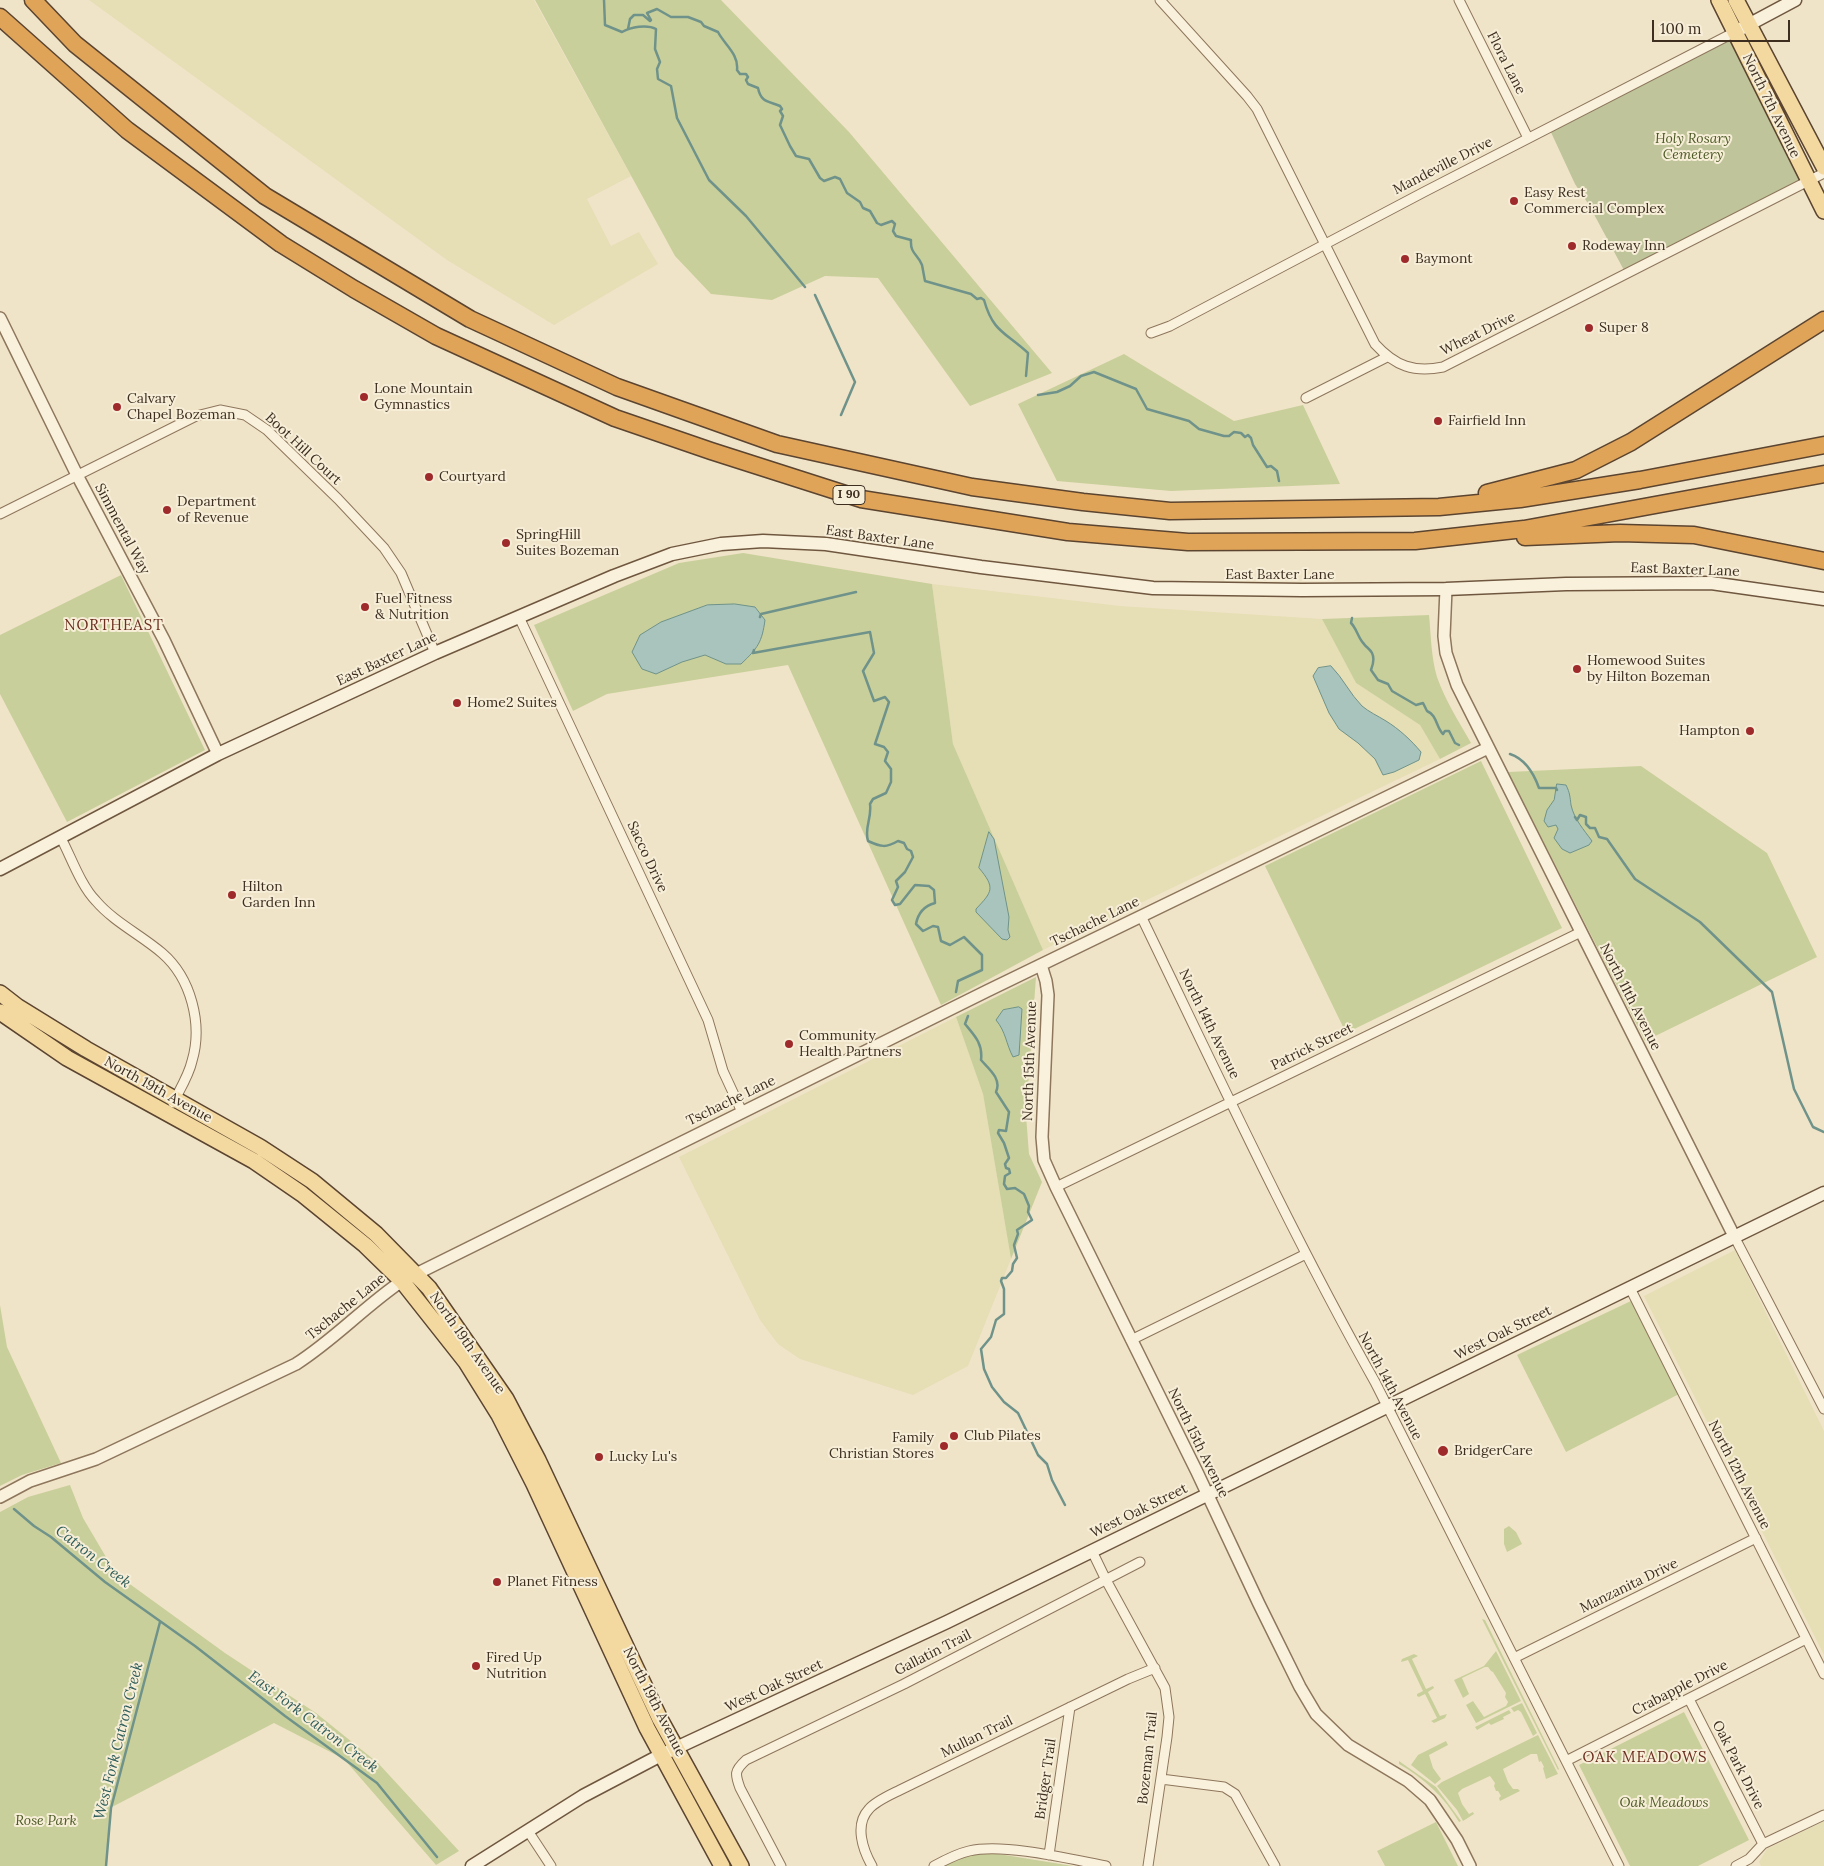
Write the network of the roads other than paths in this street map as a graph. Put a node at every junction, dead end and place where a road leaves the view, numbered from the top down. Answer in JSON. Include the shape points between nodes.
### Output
{"nodes":[{"id":1,"x":33,"y":0,"type":"edge"},
{"id":2,"x":1160,"y":0,"type":"edge"},
{"id":3,"x":1459,"y":0,"type":"edge"},
{"id":4,"x":1719,"y":0,"type":"edge"},
{"id":5,"x":1736,"y":0,"type":"edge"},
{"id":6,"x":1795,"y":0,"type":"edge"},
{"id":7,"x":0,"y":17,"type":"edge"},
{"id":8,"x":1742,"y":28,"type":"junction"},
{"id":9,"x":1528,"y":138,"type":"junction"},
{"id":10,"x":1824,"y":167,"type":"edge"},
{"id":11,"x":1824,"y":173,"type":"edge"},
{"id":12,"x":1809,"y":181,"type":"junction"},
{"id":13,"x":1824,"y":211,"type":"edge"},
{"id":14,"x":1325,"y":244,"type":"junction"},
{"id":15,"x":0,"y":318,"type":"edge"},
{"id":16,"x":1824,"y":320,"type":"edge"},
{"id":17,"x":1151,"y":333,"type":"dead end"},
{"id":18,"x":1387,"y":358,"type":"junction"},
{"id":19,"x":1306,"y":398,"type":"dead end"},
{"id":20,"x":1824,"y":445,"type":"edge"},
{"id":21,"x":1824,"y":474,"type":"edge"},
{"id":22,"x":77,"y":475,"type":"junction"},
{"id":23,"x":1355,"y":508,"type":"junction"},
{"id":24,"x":0,"y":514,"type":"edge"},
{"id":25,"x":1415,"y":541,"type":"junction"},
{"id":26,"x":1824,"y":561,"type":"edge"},
{"id":27,"x":1446,"y":589,"type":"junction"},
{"id":28,"x":1824,"y":599,"type":"edge"},
{"id":29,"x":519,"y":617,"type":"junction"},
{"id":30,"x":436,"y":653,"type":"junction"},
{"id":31,"x":1488,"y":748,"type":"junction"},
{"id":32,"x":218,"y":754,"type":"junction"},
{"id":33,"x":61,"y":838,"type":"junction"},
{"id":34,"x":0,"y":869,"type":"edge"},
{"id":35,"x":1141,"y":916,"type":"junction"},
{"id":36,"x":1580,"y":932,"type":"junction"},
{"id":37,"x":1041,"y":965,"type":"junction"},
{"id":38,"x":0,"y":993,"type":"edge"},
{"id":39,"x":0,"y":1012,"type":"edge"},
{"id":40,"x":175,"y":1099,"type":"junction"},
{"id":41,"x":1231,"y":1102,"type":"junction"},
{"id":42,"x":742,"y":1112,"type":"junction"},
{"id":43,"x":167,"y":1114,"type":"junction"},
{"id":44,"x":1056,"y":1187,"type":"junction"},
{"id":45,"x":1824,"y":1193,"type":"edge"},
{"id":46,"x":1734,"y":1238,"type":"junction"},
{"id":47,"x":1306,"y":1254,"type":"junction"},
{"id":48,"x":417,"y":1274,"type":"junction"},
{"id":49,"x":402,"y":1281,"type":"junction"},
{"id":50,"x":1630,"y":1288,"type":"junction"},
{"id":51,"x":1131,"y":1340,"type":"junction"},
{"id":52,"x":1387,"y":1406,"type":"junction"},
{"id":53,"x":1824,"y":1409,"type":"edge"},
{"id":54,"x":1207,"y":1495,"type":"junction"},
{"id":55,"x":0,"y":1497,"type":"edge"},
{"id":56,"x":1756,"y":1538,"type":"junction"},
{"id":57,"x":1092,"y":1551,"type":"junction"},
{"id":58,"x":1140,"y":1562,"type":"dead end"},
{"id":59,"x":1106,"y":1580,"type":"junction"},
{"id":60,"x":1806,"y":1639,"type":"junction"},
{"id":61,"x":1514,"y":1658,"type":"junction"},
{"id":62,"x":1155,"y":1668,"type":"junction"},
{"id":63,"x":1824,"y":1674,"type":"edge"},
{"id":64,"x":1689,"y":1699,"type":"junction"},
{"id":65,"x":1070,"y":1707,"type":"junction"},
{"id":66,"x":677,"y":1748,"type":"junction"},
{"id":67,"x":661,"y":1755,"type":"junction"},
{"id":68,"x":1566,"y":1761,"type":"junction"},
{"id":69,"x":1162,"y":1779,"type":"junction"},
{"id":70,"x":1824,"y":1815,"type":"edge"},
{"id":71,"x":528,"y":1830,"type":"junction"},
{"id":72,"x":1763,"y":1844,"type":"junction"},
{"id":73,"x":1049,"y":1856,"type":"junction"},
{"id":74,"x":472,"y":1866,"type":"edge"},
{"id":75,"x":550,"y":1866,"type":"edge"},
{"id":76,"x":722,"y":1866,"type":"edge"},
{"id":77,"x":741,"y":1866,"type":"edge"},
{"id":78,"x":781,"y":1866,"type":"edge"},
{"id":79,"x":872,"y":1866,"type":"edge"},
{"id":80,"x":934,"y":1866,"type":"edge"},
{"id":81,"x":1106,"y":1866,"type":"edge"},
{"id":82,"x":1148,"y":1866,"type":"edge"},
{"id":83,"x":1276,"y":1866,"type":"edge"},
{"id":84,"x":1470,"y":1866,"type":"edge"},
{"id":85,"x":1619,"y":1866,"type":"edge"},
{"id":86,"x":1736,"y":1866,"type":"edge"}],
"edges":[{"from":1,"to":23,"type":"highway","via":[[75,44],[265,196],[470,319],[617,387],[777,444],[972,487],[1170,511]]},
{"from":2,"to":14,"type":"street","via":[[1257,109]]},
{"from":3,"to":9,"type":"street","name":"Flora Lane"},
{"from":4,"to":8,"type":"main road","name":"North 7th Avenue"},
{"from":5,"to":8,"type":"main road","name":"North 7th Avenue"},
{"from":6,"to":8,"type":"main road"},
{"from":7,"to":25,"type":"highway","number":"I 90","via":[[127,130],[281,244],[436,336],[615,418],[861,499],[1068,532],[1188,542]]},
{"from":8,"to":9,"type":"street","name":"Mandeville Drive"},
{"from":8,"to":10,"type":"main road","name":"North 7th Avenue"},
{"from":8,"to":12,"type":"main road","name":"North 7th Avenue"},
{"from":9,"to":14,"type":"street","name":"Mandeville Drive"},
{"from":11,"to":12,"type":"street","name":"Wheat Drive"},
{"from":12,"to":13,"type":"main road","name":"North 7th Avenue"},
{"from":12,"to":18,"type":"street","name":"Wheat Drive","via":[[1443,367],[1430,370],[1411,368]]},
{"from":14,"to":17,"type":"street","name":"Mandeville Drive"},
{"from":14,"to":18,"type":"street","via":[[1375,344]]},
{"from":15,"to":22,"type":"street","name":"Simmental Way"},
{"from":16,"to":23,"type":"highway","via":[[1631,442],[1576,470],[1494,492]]},
{"from":18,"to":19,"type":"street"},
{"from":20,"to":23,"type":"highway","via":[[1520,499],[1439,507]]},
{"from":21,"to":25,"type":"highway","number":"I 90","via":[[1524,529]]},
{"from":22,"to":24,"type":"street","name":"Boot Hill Court"},
{"from":22,"to":30,"type":"street","name":"Boot Hill Court","via":[[196,416],[220,410],[245,415],[267,430],[384,548],[401,573]]},
{"from":22,"to":32,"type":"street","name":"Simmental Way","via":[[164,640]]},
{"from":25,"to":26,"type":"highway","via":[[1620,533],[1694,535]]},
{"from":27,"to":28,"type":"main road","name":"East Baxter Lane","via":[[1711,583]]},
{"from":27,"to":29,"type":"main road","name":"East Baxter Lane","via":[[1153,588],[826,544],[763,540],[672,554]]},
{"from":27,"to":31,"type":"street","name":"North 11th Avenue","via":[[1446,653],[1457,685]]},
{"from":29,"to":30,"type":"main road","name":"East Baxter Lane"},
{"from":29,"to":42,"type":"street","name":"Sacco Drive","via":[[708,1020],[723,1071]]},
{"from":30,"to":32,"type":"main road","name":"East Baxter Lane"},
{"from":31,"to":35,"type":"street","name":"Tschache Lane"},
{"from":31,"to":36,"type":"street","name":"North 11th Avenue"},
{"from":32,"to":33,"type":"main road","name":"East Baxter Lane"},
{"from":33,"to":34,"type":"main road","name":"East Baxter Lane"},
{"from":33,"to":40,"type":"street","via":[[94,900],[164,954],[188,991],[196,1021],[195,1050]]},
{"from":35,"to":37,"type":"street","name":"Tschache Lane"},
{"from":35,"to":41,"type":"street","name":"North 14th Avenue"},
{"from":36,"to":41,"type":"street","name":"Patrick Street"},
{"from":36,"to":46,"type":"street","name":"North 11th Avenue"},
{"from":37,"to":42,"type":"street","name":"Tschache Lane"},
{"from":37,"to":44,"type":"street","name":"North 15th Avenue","via":[[1048,995],[1042,1137],[1044,1160]]},
{"from":38,"to":40,"type":"main road","name":"North 19th Avenue","via":[[86,1049]]},
{"from":39,"to":43,"type":"main road","name":"North 19th Avenue","via":[[67,1058]]},
{"from":40,"to":43,"type":"street"},
{"from":40,"to":48,"type":"main road","name":"North 19th Avenue","via":[[260,1147],[312,1182],[376,1234]]},
{"from":41,"to":44,"type":"street","name":"Patrick Street"},
{"from":41,"to":47,"type":"street","name":"North 14th Avenue"},
{"from":42,"to":48,"type":"street","name":"Tschache Lane"},
{"from":43,"to":49,"type":"main road","name":"North 19th Avenue","via":[[254,1161],[302,1194],[365,1244]]},
{"from":44,"to":51,"type":"street","name":"North 15th Avenue"},
{"from":45,"to":46,"type":"main road","name":"West Oak Street"},
{"from":46,"to":50,"type":"main road","name":"West Oak Street"},
{"from":46,"to":53,"type":"street","name":"North 11th Avenue"},
{"from":47,"to":51,"type":"street"},
{"from":47,"to":52,"type":"street","name":"North 14th Avenue"},
{"from":48,"to":49,"type":"street","name":"Tschache Lane"},
{"from":48,"to":66,"type":"main road","name":"North 19th Avenue","via":[[506,1399],[546,1475],[660,1720]]},
{"from":49,"to":55,"type":"street","name":"Tschache Lane","via":[[296,1364],[96,1459],[30,1481]]},
{"from":49,"to":67,"type":"main road","name":"North 19th Avenue","via":[[466,1362],[499,1415]]},
{"from":50,"to":52,"type":"main road","name":"West Oak Street"},
{"from":50,"to":56,"type":"street","name":"North 12th Avenue"},
{"from":51,"to":54,"type":"street","name":"North 15th Avenue"},
{"from":52,"to":54,"type":"main road","name":"West Oak Street"},
{"from":52,"to":61,"type":"street","name":"North 14th Avenue"},
{"from":54,"to":57,"type":"main road","name":"West Oak Street"},
{"from":54,"to":84,"type":"street","name":"North 15th Avenue","via":[[1292,1672],[1316,1714],[1348,1745],[1408,1781],[1430,1800]]},
{"from":56,"to":60,"type":"street","name":"North 12th Avenue"},
{"from":56,"to":61,"type":"street","name":"Manzanita Drive"},
{"from":57,"to":59,"type":"street","name":"Bozeman Trail"},
{"from":57,"to":66,"type":"main road","name":"West Oak Street"},
{"from":58,"to":59,"type":"street","name":"Gallatin Trail"},
{"from":59,"to":62,"type":"street","name":"Bozeman Trail"},
{"from":59,"to":78,"type":"street","name":"Gallatin Trail","via":[[904,1684],[746,1760],[738,1767],[736,1776],[740,1788]]},
{"from":60,"to":63,"type":"street","name":"North 12th Avenue"},
{"from":60,"to":64,"type":"street","name":"Crabapple Drive"},
{"from":61,"to":68,"type":"street","name":"North 14th Avenue"},
{"from":62,"to":65,"type":"street","name":"Mullan Trail"},
{"from":62,"to":69,"type":"street","name":"Bozeman Trail","via":[[1165,1688],[1169,1717]]},
{"from":64,"to":68,"type":"street","name":"Crabapple Drive"},
{"from":64,"to":72,"type":"street","name":"Oak Park Drive"},
{"from":65,"to":73,"type":"street","name":"Bridger Trail"},
{"from":65,"to":79,"type":"street","name":"Mullan Trail","via":[[900,1790],[868,1809],[863,1818],[861,1837]]},
{"from":66,"to":67,"type":"main road","name":"West Oak Street"},
{"from":66,"to":77,"type":"main road","name":"North 19th Avenue"},
{"from":67,"to":71,"type":"main road","name":"West Oak Street","via":[[583,1796]]},
{"from":67,"to":76,"type":"main road","name":"North 19th Avenue"},
{"from":68,"to":85,"type":"street","name":"North 14th Avenue"},
{"from":69,"to":82,"type":"street","name":"Bozeman Trail"},
{"from":69,"to":83,"type":"street","via":[[1224,1787],[1235,1794]]},
{"from":70,"to":72,"type":"street"},
{"from":71,"to":74,"type":"main road","name":"West Oak Street"},
{"from":71,"to":75,"type":"street"},
{"from":72,"to":86,"type":"street","via":[[1749,1860]]},
{"from":73,"to":80,"type":"street","via":[[991,1849],[971,1850]]},
{"from":73,"to":81,"type":"street"}]}
